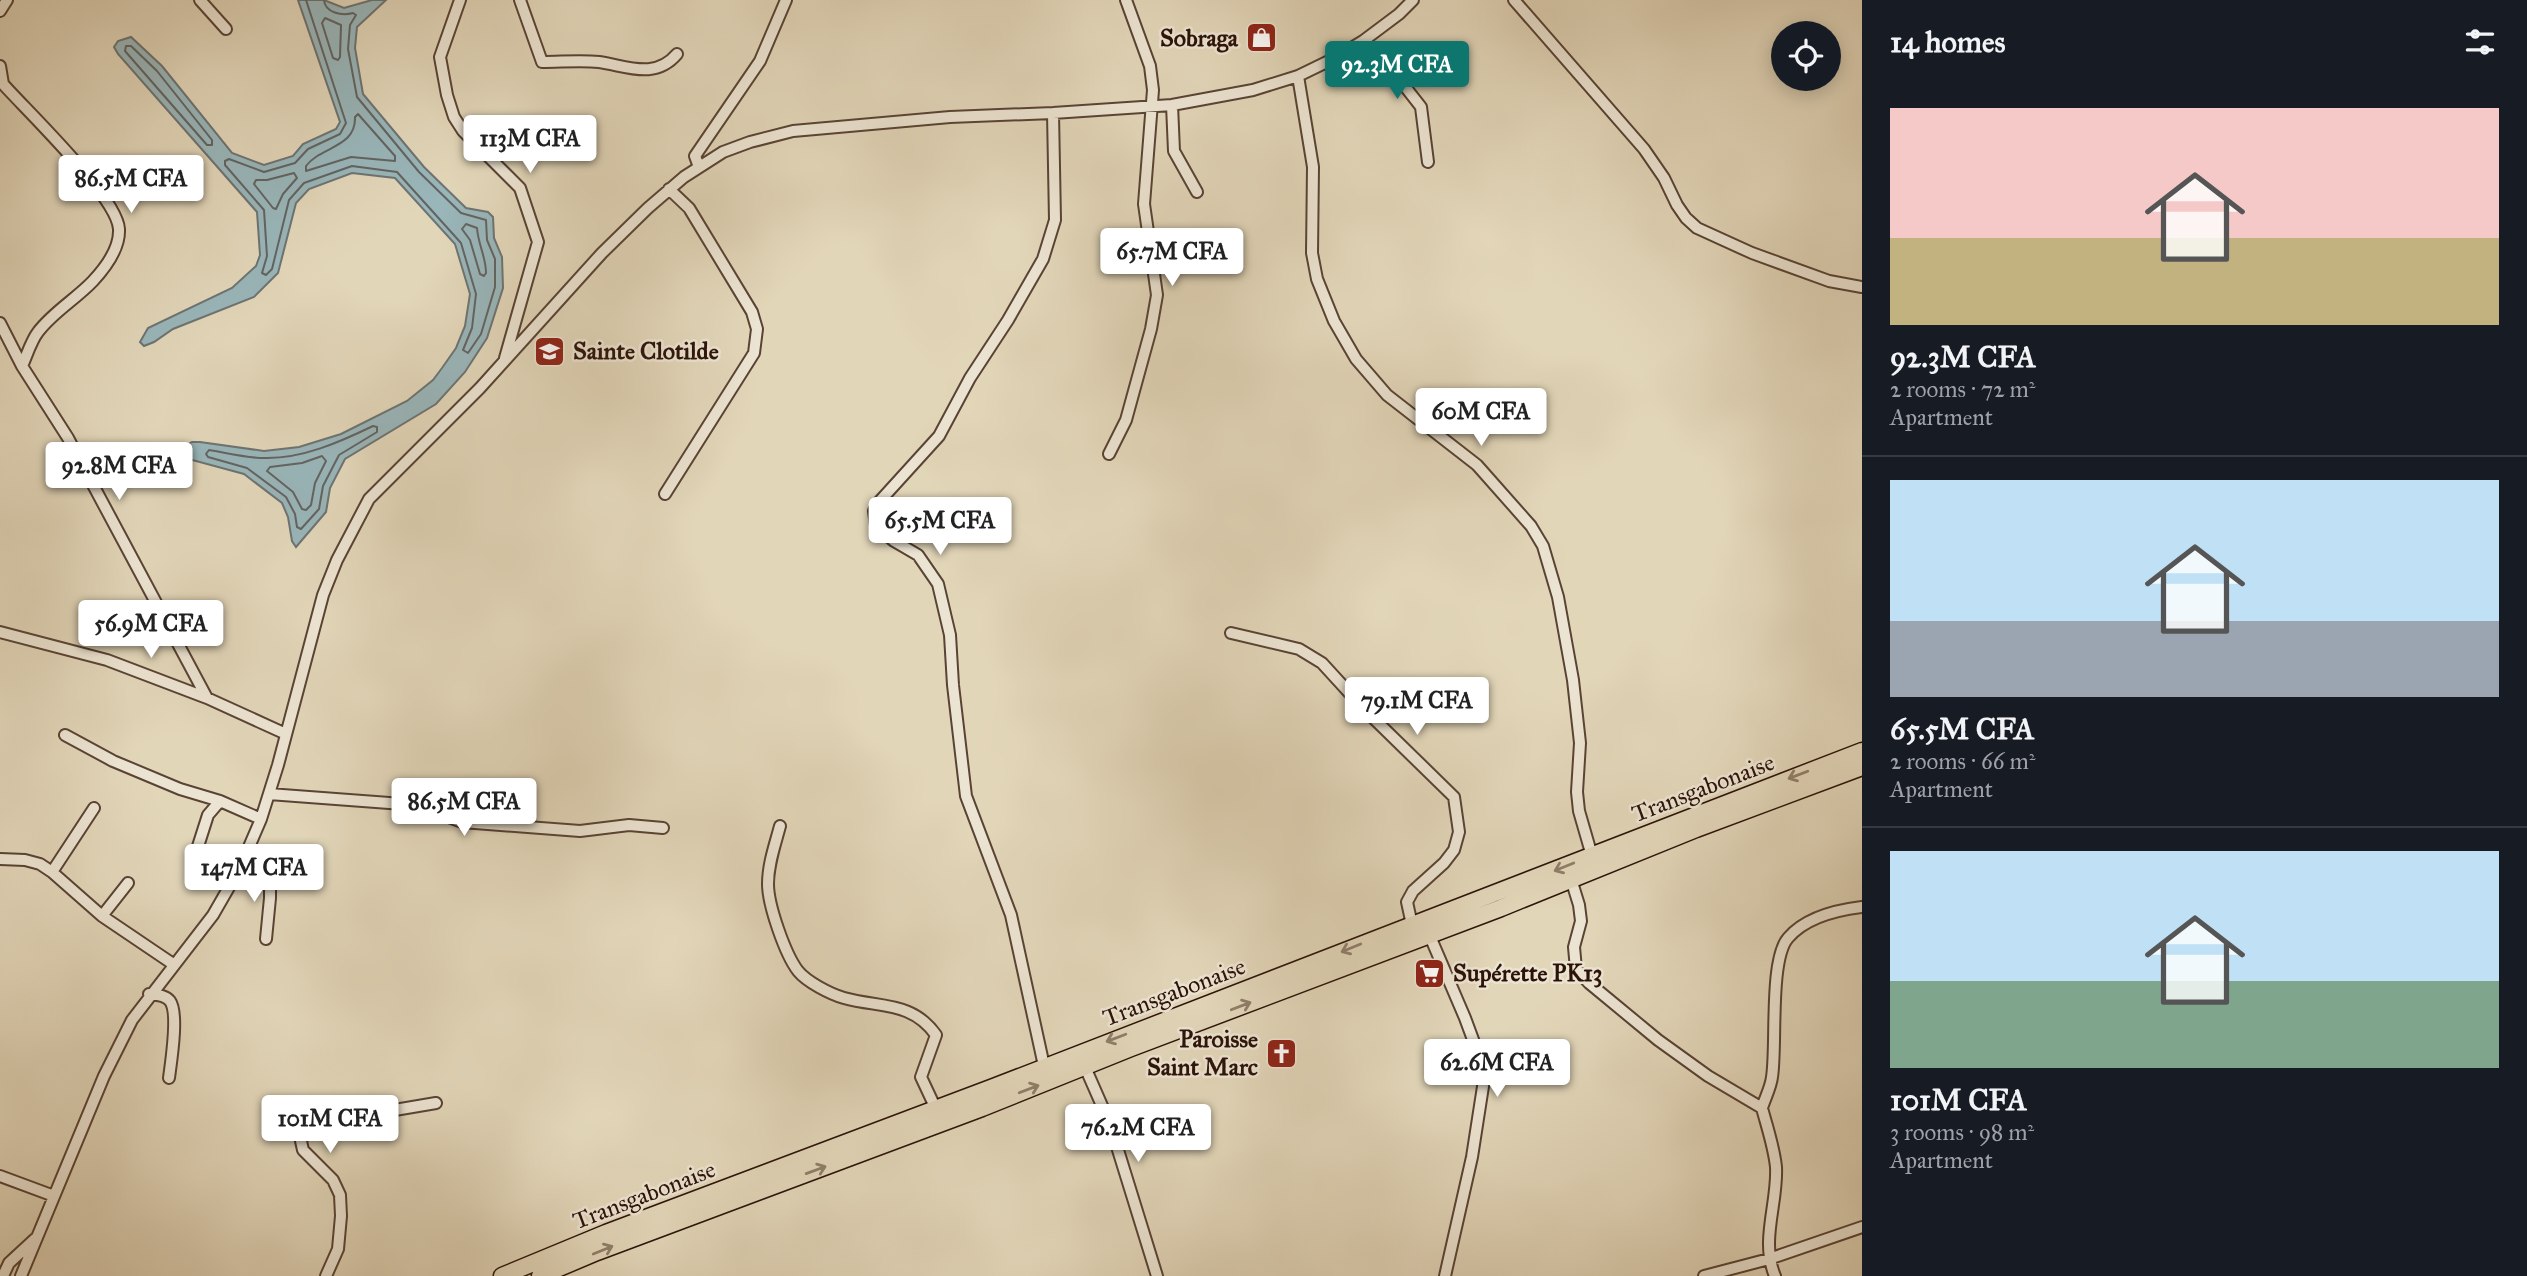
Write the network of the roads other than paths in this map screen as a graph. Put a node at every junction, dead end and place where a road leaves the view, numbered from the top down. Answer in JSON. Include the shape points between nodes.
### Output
{"nodes":[{"id":1,"x":7,"y":0,"type":"edge"},
{"id":2,"x":200,"y":0,"type":"edge"},
{"id":3,"x":460,"y":0,"type":"edge"},
{"id":4,"x":520,"y":0,"type":"edge"},
{"id":5,"x":786,"y":0,"type":"edge"},
{"id":6,"x":1126,"y":0,"type":"edge"},
{"id":7,"x":1413,"y":0,"type":"edge"},
{"id":8,"x":1514,"y":0,"type":"edge"},
{"id":9,"x":0,"y":11,"type":"edge"},
{"id":10,"x":226,"y":29,"type":"dead end"},
{"id":11,"x":1363,"y":41,"type":"junction"},
{"id":12,"x":677,"y":54,"type":"dead end"},
{"id":13,"x":0,"y":66,"type":"edge"},
{"id":14,"x":1298,"y":76,"type":"junction"},
{"id":15,"x":1172,"y":105,"type":"junction"},
{"id":16,"x":1151,"y":107,"type":"junction"},
{"id":17,"x":1053,"y":113,"type":"junction"},
{"id":18,"x":1428,"y":162,"type":"dead end"},
{"id":19,"x":699,"y":167,"type":"junction"},
{"id":20,"x":669,"y":189,"type":"junction"},
{"id":21,"x":1197,"y":192,"type":"dead end"},
{"id":22,"x":1862,"y":287,"type":"edge"},
{"id":23,"x":0,"y":323,"type":"edge"},
{"id":24,"x":504,"y":361,"type":"junction"},
{"id":25,"x":22,"y":366,"type":"junction"},
{"id":26,"x":1109,"y":454,"type":"dead end"},
{"id":27,"x":665,"y":494,"type":"dead end"},
{"id":28,"x":0,"y":632,"type":"edge"},
{"id":29,"x":1231,"y":633,"type":"dead end"},
{"id":30,"x":207,"y":698,"type":"junction"},
{"id":31,"x":286,"y":734,"type":"junction"},
{"id":32,"x":65,"y":735,"type":"dead end"},
{"id":33,"x":1862,"y":751,"type":"edge"},
{"id":34,"x":1862,"y":767,"type":"edge"},
{"id":35,"x":269,"y":794,"type":"junction"},
{"id":36,"x":220,"y":801,"type":"junction"},
{"id":37,"x":93,"y":808,"type":"dead end"},
{"id":38,"x":261,"y":820,"type":"junction"},
{"id":39,"x":780,"y":826,"type":"dead end"},
{"id":40,"x":663,"y":828,"type":"dead end"},
{"id":41,"x":1592,"y":856,"type":"junction"},
{"id":42,"x":0,"y":859,"type":"edge"},
{"id":43,"x":193,"y":862,"type":"dead end"},
{"id":44,"x":240,"y":868,"type":"junction"},
{"id":45,"x":52,"y":872,"type":"junction"},
{"id":46,"x":1571,"y":879,"type":"junction"},
{"id":47,"x":128,"y":883,"type":"dead end"},
{"id":48,"x":1862,"y":907,"type":"edge"},
{"id":49,"x":102,"y":916,"type":"junction"},
{"id":50,"x":1412,"y":925,"type":"junction"},
{"id":51,"x":1429,"y":934,"type":"junction"},
{"id":52,"x":266,"y":939,"type":"dead end"},
{"id":53,"x":173,"y":964,"type":"junction"},
{"id":54,"x":149,"y":994,"type":"junction"},
{"id":55,"x":1044,"y":1066,"type":"junction"},
{"id":56,"x":1085,"y":1067,"type":"junction"},
{"id":57,"x":169,"y":1078,"type":"dead end"},
{"id":58,"x":436,"y":1103,"type":"dead end"},
{"id":59,"x":1762,"y":1108,"type":"junction"},
{"id":60,"x":936,"y":1109,"type":"junction"},
{"id":61,"x":0,"y":1176,"type":"edge"},
{"id":62,"x":54,"y":1196,"type":"junction"},
{"id":63,"x":1862,"y":1227,"type":"edge"},
{"id":64,"x":37,"y":1237,"type":"junction"},
{"id":65,"x":1769,"y":1259,"type":"junction"},
{"id":66,"x":3,"y":1276,"type":"edge"},
{"id":67,"x":21,"y":1276,"type":"edge"},
{"id":68,"x":326,"y":1276,"type":"edge"},
{"id":69,"x":502,"y":1276,"type":"edge"},
{"id":70,"x":540,"y":1276,"type":"edge"},
{"id":71,"x":1157,"y":1276,"type":"edge"},
{"id":72,"x":1445,"y":1276,"type":"edge"},
{"id":73,"x":1704,"y":1276,"type":"edge"},
{"id":74,"x":1775,"y":1276,"type":"edge"}],
"edges":[{"from":1,"to":9,"type":"street"},
{"from":2,"to":10,"type":"street"},
{"from":3,"to":24,"type":"street","via":[[440,57],[454,117],[520,188],[538,242]]},
{"from":4,"to":12,"type":"street","via":[[542,62],[597,62],[649,71],[671,62]]},
{"from":5,"to":19,"type":"street","via":[[760,61],[695,156]]},
{"from":6,"to":16,"type":"street","via":[[1150,66]]},
{"from":7,"to":11,"type":"street"},
{"from":8,"to":22,"type":"street","via":[[1644,149],[1677,205],[1698,228],[1829,281]]},
{"from":11,"to":14,"type":"street"},
{"from":11,"to":18,"type":"street","via":[[1421,107]]},
{"from":13,"to":25,"type":"street","via":[[3,84],[102,192],[119,229],[116,248],[94,280],[37,333]]},
{"from":14,"to":15,"type":"street","via":[[1235,95]]},
{"from":14,"to":41,"type":"street","via":[[1313,167],[1312,253],[1334,321],[1356,359],[1387,395],[1477,465],[1543,546],[1558,597],[1573,681],[1580,743],[1579,811]]},
{"from":15,"to":16,"type":"street"},
{"from":15,"to":21,"type":"street","via":[[1174,151]]},
{"from":16,"to":17,"type":"street"},
{"from":16,"to":26,"type":"street","via":[[1144,204],[1157,295],[1126,420]]},
{"from":17,"to":19,"type":"street","via":[[793,131],[736,146]]},
{"from":17,"to":55,"type":"street","via":[[1055,220],[1043,259],[939,436],[880,502],[873,520],[880,531],[918,555],[938,584],[950,635],[966,796],[1011,915]]},
{"from":19,"to":20,"type":"street"},
{"from":20,"to":24,"type":"street","via":[[602,253]]},
{"from":20,"to":27,"type":"street","via":[[689,208],[752,312],[757,342]]},
{"from":23,"to":25,"type":"street"},
{"from":24,"to":31,"type":"street","via":[[369,499],[323,595]]},
{"from":25,"to":30,"type":"street","via":[[68,438]]},
{"from":28,"to":30,"type":"street","via":[[107,660]]},
{"from":29,"to":50,"type":"street","via":[[1299,649],[1322,663],[1454,797],[1459,832],[1454,850],[1413,891],[1407,902]]},
{"from":30,"to":31,"type":"street"},
{"from":31,"to":35,"type":"street"},
{"from":32,"to":36,"type":"street","via":[[113,761]]},
{"from":33,"to":41,"type":"highway","name":"Transgabonaise","one_way":true},
{"from":34,"to":46,"type":"highway","name":"Transgabonaise"},
{"from":35,"to":38,"type":"street"},
{"from":35,"to":40,"type":"street","via":[[416,805],[462,822],[580,831],[629,825]]},
{"from":36,"to":38,"type":"street"},
{"from":36,"to":43,"type":"street","via":[[208,815]]},
{"from":37,"to":45,"type":"street"},
{"from":38,"to":44,"type":"street"},
{"from":39,"to":60,"type":"street","via":[[768,885],[790,958],[799,972],[842,998],[897,1007],[927,1022],[936,1035],[921,1077]]},
{"from":41,"to":50,"type":"highway","name":"Transgabonaise","one_way":true},
{"from":42,"to":45,"type":"street","via":[[24,860]]},
{"from":44,"to":52,"type":"street","via":[[260,868],[270,875]]},
{"from":44,"to":53,"type":"street","via":[[213,915]]},
{"from":45,"to":49,"type":"street"},
{"from":46,"to":51,"type":"highway","name":"Transgabonaise"},
{"from":46,"to":59,"type":"street","via":[[1581,921],[1574,947],[1576,969],[1658,1040]]},
{"from":47,"to":49,"type":"street"},
{"from":48,"to":59,"type":"street","via":[[1820,917],[1787,938],[1780,955],[1775,1000],[1772,1079]]},
{"from":49,"to":53,"type":"street"},
{"from":50,"to":55,"type":"highway","name":"Transgabonaise","one_way":true},
{"from":56,"to":51,"type":"highway","name":"Transgabonaise","one_way":true},
{"from":51,"to":72,"type":"street","via":[[1482,1063],[1484,1080]]},
{"from":53,"to":54,"type":"street"},
{"from":54,"to":57,"type":"street","via":[[171,1002],[174,1014]]},
{"from":54,"to":62,"type":"street","via":[[104,1076]]},
{"from":55,"to":60,"type":"highway","name":"Transgabonaise"},
{"from":70,"to":56,"type":"highway","name":"Transgabonaise","one_way":true},
{"from":56,"to":71,"type":"street","via":[[1110,1124]]},
{"from":58,"to":68,"type":"street","via":[[324,1122],[304,1133],[303,1150],[333,1180],[340,1195],[341,1237]]},
{"from":59,"to":65,"type":"street","via":[[1776,1169]]},
{"from":60,"to":69,"type":"highway","name":"Transgabonaise"},
{"from":61,"to":62,"type":"street"},
{"from":62,"to":64,"type":"street"},
{"from":63,"to":65,"type":"street"},
{"from":64,"to":66,"type":"street","via":[[9,1263]]},
{"from":64,"to":67,"type":"street"},
{"from":65,"to":73,"type":"street"},
{"from":65,"to":74,"type":"street"}]}
